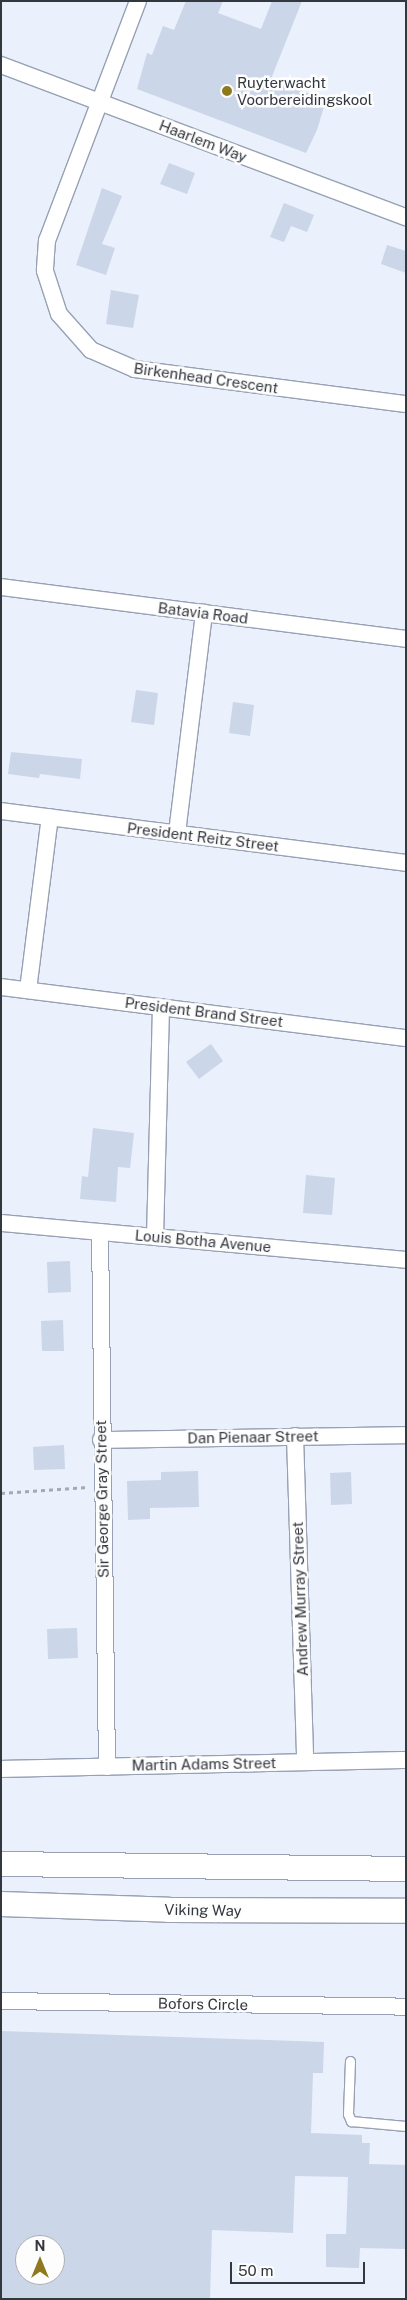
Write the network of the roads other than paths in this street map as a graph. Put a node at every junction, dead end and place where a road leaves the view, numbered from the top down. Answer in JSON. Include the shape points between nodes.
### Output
{"nodes":[{"id":1,"x":138,"y":1,"type":"edge"},
{"id":2,"x":1,"y":65,"type":"edge"},
{"id":3,"x":98,"y":102,"type":"junction"},
{"id":4,"x":406,"y":218,"type":"edge"},
{"id":5,"x":406,"y":404,"type":"edge"},
{"id":6,"x":1,"y":587,"type":"edge"},
{"id":7,"x":204,"y":613,"type":"junction"},
{"id":8,"x":406,"y":639,"type":"edge"},
{"id":9,"x":1,"y":811,"type":"edge"},
{"id":10,"x":50,"y":817,"type":"junction"},
{"id":11,"x":177,"y":834,"type":"junction"},
{"id":12,"x":406,"y":863,"type":"edge"},
{"id":13,"x":1,"y":987,"type":"edge"},
{"id":14,"x":28,"y":990,"type":"junction"},
{"id":15,"x":161,"y":1007,"type":"junction"},
{"id":16,"x":406,"y":1038,"type":"edge"},
{"id":17,"x":1,"y":1223,"type":"edge"},
{"id":18,"x":100,"y":1232,"type":"junction"},
{"id":19,"x":155,"y":1237,"type":"junction"},
{"id":20,"x":406,"y":1260,"type":"edge"},
{"id":21,"x":406,"y":1435,"type":"edge"},
{"id":22,"x":295,"y":1436,"type":"junction"},
{"id":23,"x":101,"y":1440,"type":"junction"},
{"id":24,"x":406,"y":1760,"type":"edge"},
{"id":25,"x":305,"y":1762,"type":"junction"},
{"id":26,"x":107,"y":1767,"type":"junction"},
{"id":27,"x":1,"y":1769,"type":"edge"},
{"id":28,"x":1,"y":1864,"type":"edge"},
{"id":29,"x":406,"y":1869,"type":"edge"},
{"id":30,"x":1,"y":1904,"type":"edge"},
{"id":31,"x":406,"y":1911,"type":"edge"},
{"id":32,"x":1,"y":2000,"type":"edge"},
{"id":33,"x":406,"y":2007,"type":"edge"},
{"id":34,"x":350,"y":2061,"type":"dead end"},
{"id":35,"x":406,"y":2126,"type":"edge"}],
"edges":[{"from":1,"to":3,"type":"street","name":"Birkenhead Crescent"},
{"from":2,"to":3,"type":"street","name":"Haarlem Way"},
{"from":3,"to":4,"type":"street","name":"Haarlem Way"},
{"from":3,"to":5,"type":"street","name":"Birkenhead Crescent","via":[[51,225],[45,255],[52,301],[78,340],[104,359],[135,369]]},
{"from":6,"to":7,"type":"street","name":"Batavia Road"},
{"from":7,"to":8,"type":"street","name":"Batavia Road"},
{"from":7,"to":11,"type":"street"},
{"from":9,"to":10,"type":"street","name":"President Reitz Street"},
{"from":10,"to":11,"type":"street","name":"President Reitz Street"},
{"from":10,"to":14,"type":"street"},
{"from":11,"to":12,"type":"street","name":"President Reitz Street"},
{"from":13,"to":14,"type":"street","name":"President Brand Street"},
{"from":14,"to":15,"type":"street","name":"President Brand Street"},
{"from":15,"to":16,"type":"street","name":"President Brand Street"},
{"from":15,"to":19,"type":"street"},
{"from":17,"to":18,"type":"street","name":"Louis Botha Avenue"},
{"from":18,"to":19,"type":"street","name":"Louis Botha Avenue"},
{"from":18,"to":23,"type":"street","name":"Sir George Gray Street"},
{"from":19,"to":20,"type":"street","name":"Louis Botha Avenue"},
{"from":21,"to":22,"type":"street","name":"Dan Pienaar Street"},
{"from":22,"to":23,"type":"street","name":"Dan Pienaar Street"},
{"from":22,"to":25,"type":"street","name":"Andrew Murray Street"},
{"from":23,"to":26,"type":"street","name":"Sir George Gray Street"},
{"from":24,"to":25,"type":"street","name":"Martin Adams Street"},
{"from":25,"to":26,"type":"street","name":"Martin Adams Street"},
{"from":26,"to":27,"type":"street","name":"Martin Adams Street"},
{"from":28,"to":29,"type":"main road"},
{"from":30,"to":31,"type":"main road","name":"Viking Way","via":[[169,1910]]},
{"from":32,"to":33,"type":"street","name":"Bofors Circle"},
{"from":34,"to":35,"type":"lane","via":[[348,2114],[351,2121]]}]}
